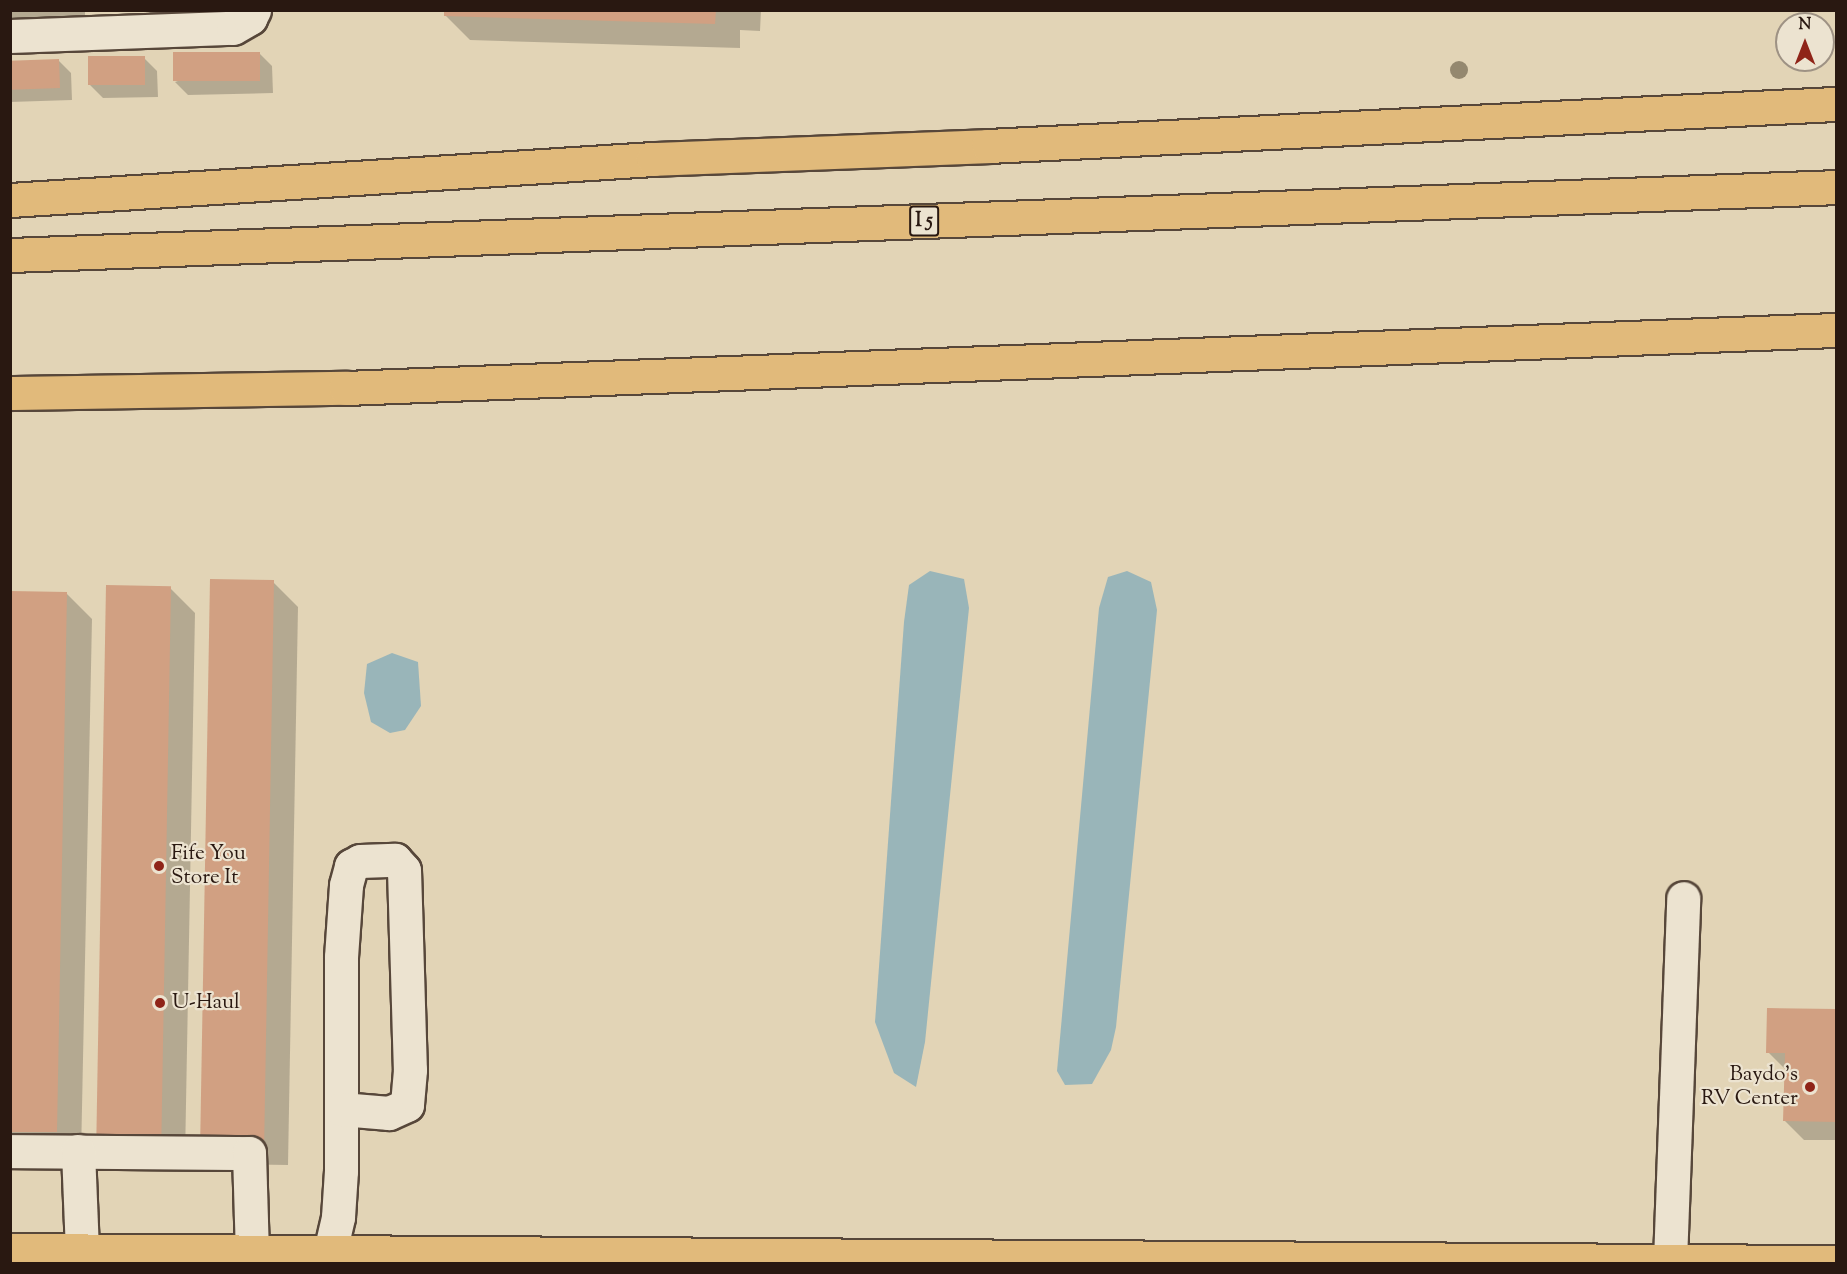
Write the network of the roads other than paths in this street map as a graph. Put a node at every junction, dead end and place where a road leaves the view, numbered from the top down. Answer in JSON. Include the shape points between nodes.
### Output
{"nodes":[{"id":1,"x":254,"y":10,"type":"edge"},
{"id":2,"x":10,"y":36,"type":"edge"},
{"id":3,"x":1836,"y":102,"type":"edge"},
{"id":4,"x":1836,"y":187,"type":"edge"},
{"id":5,"x":10,"y":200,"type":"edge"},
{"id":6,"x":10,"y":255,"type":"edge"},
{"id":7,"x":1836,"y":330,"type":"edge"},
{"id":8,"x":10,"y":393,"type":"edge"},
{"id":9,"x":1683,"y":898,"type":"dead end"},
{"id":10,"x":341,"y":1109,"type":"junction"},
{"id":11,"x":10,"y":1151,"type":"edge"},
{"id":12,"x":78,"y":1151,"type":"junction"},
{"id":13,"x":10,"y":1251,"type":"edge"},
{"id":14,"x":82,"y":1251,"type":"junction"},
{"id":15,"x":252,"y":1253,"type":"junction"},
{"id":16,"x":330,"y":1258,"type":"edge"},
{"id":17,"x":1028,"y":1260,"type":"edge"},
{"id":18,"x":1670,"y":1261,"type":"junction"},
{"id":19,"x":1595,"y":1262,"type":"edge"},
{"id":20,"x":1836,"y":1262,"type":"edge"}],
"edges":[{"from":1,"to":2,"type":"lane","via":[[250,18],[232,28]]},
{"from":3,"to":5,"type":"main road","via":[[988,146],[653,159]]},
{"from":4,"to":6,"type":"main road","number":"I 5"},
{"from":7,"to":8,"type":"main road","via":[[345,388]]},
{"from":9,"to":18,"type":"lane"},
{"from":10,"to":10,"type":"lane","via":[[341,957],[346,885],[351,866],[360,861],[395,860],[404,870],[410,1070],[407,1105],[389,1113]]},
{"from":10,"to":16,"type":"lane","via":[[338,1217]]},
{"from":11,"to":12,"type":"lane"},
{"from":12,"to":14,"type":"lane"},
{"from":12,"to":15,"type":"lane","via":[[249,1153]]},
{"from":13,"to":14,"type":"main road"},
{"from":14,"to":15,"type":"main road"},
{"from":15,"to":16,"type":"main road"},
{"from":16,"to":17,"type":"main road"},
{"from":17,"to":19,"type":"main road"},
{"from":18,"to":19,"type":"main road"},
{"from":18,"to":20,"type":"main road"}]}
